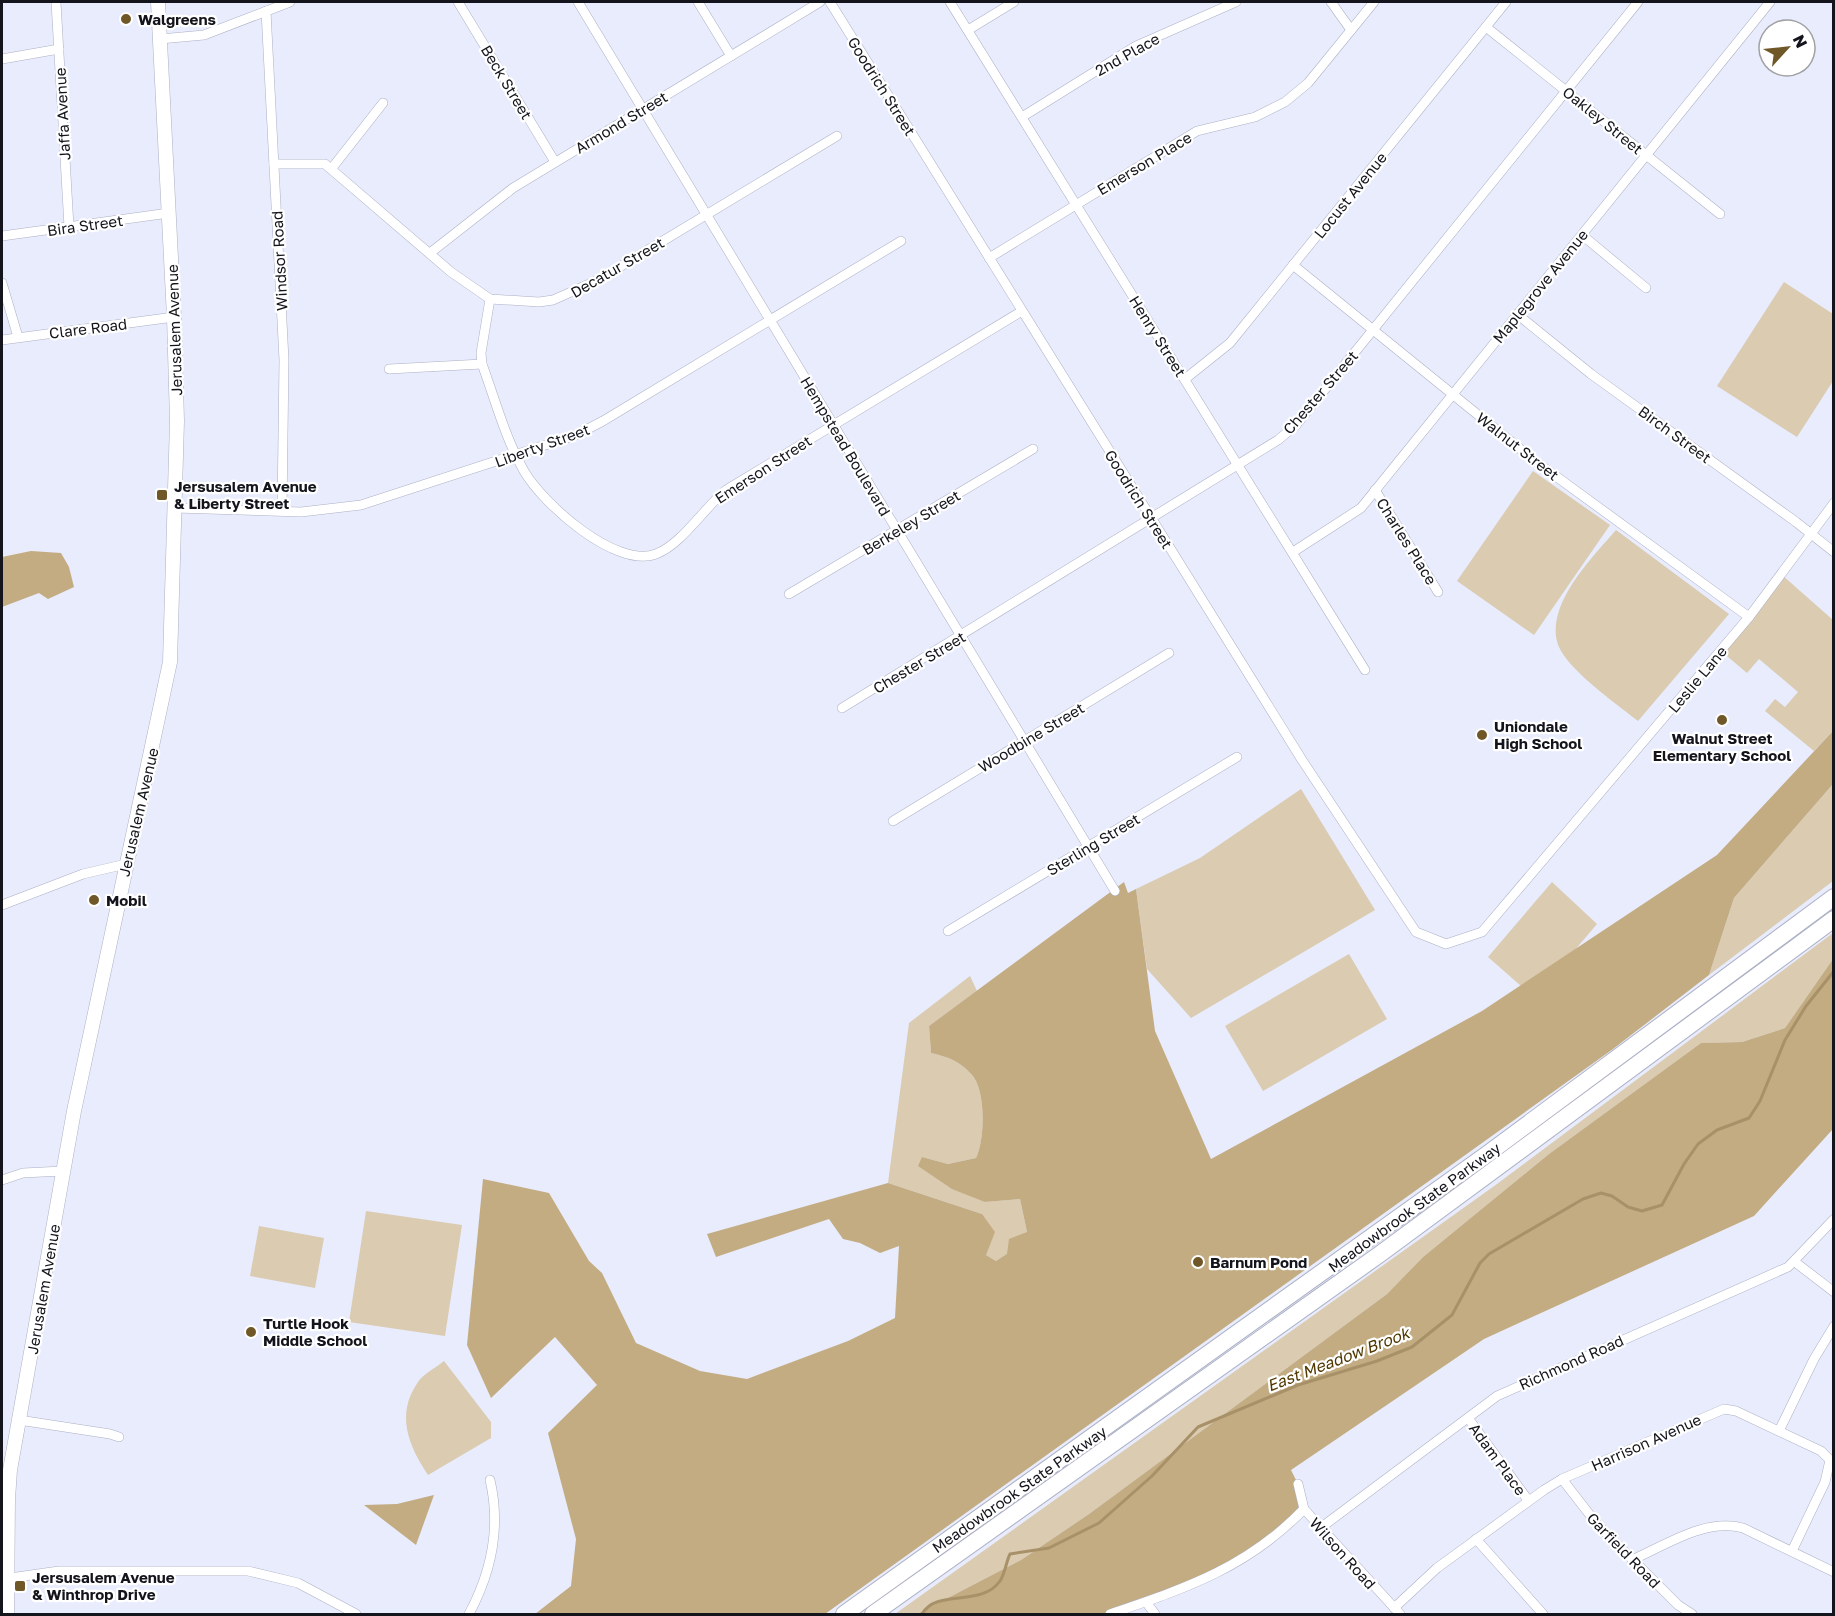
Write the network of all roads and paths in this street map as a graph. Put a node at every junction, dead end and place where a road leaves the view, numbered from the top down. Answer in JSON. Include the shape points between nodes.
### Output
{"nodes":[{"id":1,"x":56,"y":2,"type":"edge"},
{"id":2,"x":158,"y":2,"type":"edge"},
{"id":3,"x":290,"y":2,"type":"edge"},
{"id":4,"x":458,"y":2,"type":"edge"},
{"id":5,"x":578,"y":2,"type":"edge"},
{"id":6,"x":698,"y":2,"type":"edge"},
{"id":7,"x":820,"y":2,"type":"edge"},
{"id":8,"x":830,"y":2,"type":"edge"},
{"id":9,"x":950,"y":2,"type":"edge"},
{"id":10,"x":1014,"y":2,"type":"edge"},
{"id":11,"x":1236,"y":2,"type":"edge"},
{"id":12,"x":1331,"y":2,"type":"edge"},
{"id":13,"x":1374,"y":2,"type":"edge"},
{"id":14,"x":1506,"y":2,"type":"edge"},
{"id":15,"x":1638,"y":2,"type":"edge"},
{"id":16,"x":1770,"y":2,"type":"edge"},
{"id":17,"x":266,"y":11,"type":"junction"},
{"id":18,"x":1486,"y":27,"type":"junction"},
{"id":19,"x":968,"y":30,"type":"junction"},
{"id":20,"x":1351,"y":30,"type":"junction"},
{"id":21,"x":160,"y":39,"type":"junction"},
{"id":22,"x":59,"y":49,"type":"junction"},
{"id":23,"x":731,"y":56,"type":"junction"},
{"id":24,"x":2,"y":59,"type":"edge"},
{"id":25,"x":1566,"y":90,"type":"junction"},
{"id":26,"x":383,"y":103,"type":"dead end"},
{"id":27,"x":643,"y":109,"type":"junction"},
{"id":28,"x":1022,"y":117,"type":"junction"},
{"id":29,"x":837,"y":136,"type":"dead end"},
{"id":30,"x":1646,"y":155,"type":"junction"},
{"id":31,"x":555,"y":162,"type":"junction"},
{"id":32,"x":274,"y":164,"type":"junction"},
{"id":33,"x":332,"y":168,"type":"junction"},
{"id":34,"x":1076,"y":204,"type":"junction"},
{"id":35,"x":170,"y":213,"type":"junction"},
{"id":36,"x":1720,"y":214,"type":"dead end"},
{"id":37,"x":707,"y":215,"type":"junction"},
{"id":38,"x":69,"y":227,"type":"junction"},
{"id":39,"x":1581,"y":235,"type":"junction"},
{"id":40,"x":2,"y":236,"type":"edge"},
{"id":41,"x":901,"y":241,"type":"dead end"},
{"id":42,"x":430,"y":253,"type":"junction"},
{"id":43,"x":989,"y":258,"type":"junction"},
{"id":44,"x":1293,"y":266,"type":"junction"},
{"id":45,"x":2,"y":283,"type":"edge"},
{"id":46,"x":1646,"y":288,"type":"dead end"},
{"id":47,"x":490,"y":299,"type":"junction"},
{"id":48,"x":1022,"y":311,"type":"junction"},
{"id":49,"x":1517,"y":314,"type":"junction"},
{"id":50,"x":174,"y":317,"type":"junction"},
{"id":51,"x":770,"y":320,"type":"junction"},
{"id":52,"x":1373,"y":330,"type":"junction"},
{"id":53,"x":18,"y":338,"type":"junction"},
{"id":54,"x":2,"y":340,"type":"edge"},
{"id":55,"x":482,"y":364,"type":"junction"},
{"id":56,"x":388,"y":369,"type":"dead end"},
{"id":57,"x":1185,"y":379,"type":"junction"},
{"id":58,"x":1453,"y":394,"type":"junction"},
{"id":59,"x":834,"y":425,"type":"junction"},
{"id":60,"x":1033,"y":449,"type":"dead end"},
{"id":61,"x":516,"y":455,"type":"junction"},
{"id":62,"x":1239,"y":465,"type":"junction"},
{"id":63,"x":1375,"y":490,"type":"junction"},
{"id":64,"x":1833,"y":503,"type":"edge"},
{"id":65,"x":175,"y":508,"type":"junction"},
{"id":66,"x":282,"y":511,"type":"junction"},
{"id":67,"x":1152,"y":519,"type":"junction"},
{"id":68,"x":897,"y":531,"type":"junction"},
{"id":69,"x":1812,"y":535,"type":"junction"},
{"id":70,"x":1293,"y":552,"type":"junction"},
{"id":71,"x":1833,"y":552,"type":"edge"},
{"id":72,"x":1438,"y":592,"type":"dead end"},
{"id":73,"x":789,"y":594,"type":"dead end"},
{"id":74,"x":1749,"y":617,"type":"junction"},
{"id":75,"x":961,"y":636,"type":"junction"},
{"id":76,"x":1169,"y":653,"type":"dead end"},
{"id":77,"x":1365,"y":670,"type":"dead end"},
{"id":78,"x":842,"y":708,"type":"dead end"},
{"id":79,"x":1024,"y":742,"type":"junction"},
{"id":80,"x":1237,"y":757,"type":"dead end"},
{"id":81,"x":893,"y":821,"type":"dead end"},
{"id":82,"x":1088,"y":846,"type":"junction"},
{"id":83,"x":126,"y":864,"type":"junction"},
{"id":84,"x":1114,"y":891,"type":"dead end"},
{"id":85,"x":1833,"y":897,"type":"edge"},
{"id":86,"x":2,"y":905,"type":"edge"},
{"id":87,"x":1833,"y":919,"type":"edge"},
{"id":88,"x":948,"y":931,"type":"dead end"},
{"id":89,"x":1482,"y":932,"type":"joint"},
{"id":90,"x":63,"y":1171,"type":"junction"},
{"id":91,"x":2,"y":1180,"type":"edge"},
{"id":92,"x":1833,"y":1219,"type":"edge"},
{"id":93,"x":1795,"y":1262,"type":"junction"},
{"id":94,"x":1833,"y":1292,"type":"edge"},
{"id":95,"x":1833,"y":1326,"type":"edge"},
{"id":96,"x":1468,"y":1418,"type":"junction"},
{"id":97,"x":19,"y":1420,"type":"junction"},
{"id":98,"x":1779,"y":1431,"type":"junction"},
{"id":99,"x":119,"y":1437,"type":"dead end"},
{"id":100,"x":1562,"y":1479,"type":"junction"},
{"id":101,"x":490,"y":1480,"type":"dead end"},
{"id":102,"x":1299,"y":1484,"type":"dead end"},
{"id":103,"x":1528,"y":1500,"type":"junction"},
{"id":104,"x":1304,"y":1509,"type":"junction"},
{"id":105,"x":1319,"y":1529,"type":"junction"},
{"id":106,"x":1476,"y":1539,"type":"junction"},
{"id":107,"x":1792,"y":1551,"type":"junction"},
{"id":108,"x":1632,"y":1560,"type":"junction"},
{"id":109,"x":1833,"y":1572,"type":"edge"},
{"id":110,"x":4,"y":1579,"type":"edge"},
{"id":111,"x":1146,"y":1602,"type":"junction"},
{"id":112,"x":1397,"y":1611,"type":"edge"},
{"id":113,"x":7,"y":1614,"type":"edge"},
{"id":114,"x":356,"y":1614,"type":"edge"},
{"id":115,"x":469,"y":1614,"type":"edge"},
{"id":116,"x":844,"y":1614,"type":"edge"},
{"id":117,"x":873,"y":1614,"type":"edge"},
{"id":118,"x":1110,"y":1614,"type":"edge"},
{"id":119,"x":1155,"y":1614,"type":"edge"},
{"id":120,"x":1543,"y":1614,"type":"edge"},
{"id":121,"x":1692,"y":1614,"type":"edge"}],
"edges":[{"from":1,"to":22,"type":"street","name":"Jaffa Avenue"},
{"from":2,"to":21,"type":"main road","name":"Jerusalem Avenue"},
{"from":3,"to":17,"type":"street"},
{"from":4,"to":31,"type":"street","name":"Beck Street"},
{"from":5,"to":27,"type":"street","name":"Hempstead Boulevard"},
{"from":6,"to":23,"type":"street"},
{"from":7,"to":23,"type":"street","name":"Armond Street"},
{"from":8,"to":43,"type":"street","name":"Goodrich Street"},
{"from":9,"to":19,"type":"street","name":"Henry Street"},
{"from":10,"to":19,"type":"street"},
{"from":11,"to":28,"type":"street","name":"2nd Place","via":[[1136,46]]},
{"from":12,"to":20,"type":"street"},
{"from":13,"to":20,"type":"street","name":"Emerson Place"},
{"from":14,"to":18,"type":"street","name":"Locust Avenue"},
{"from":15,"to":25,"type":"street","name":"Chester Street"},
{"from":16,"to":30,"type":"street","name":"Maplegrove Avenue"},
{"from":17,"to":21,"type":"street","via":[[204,35]]},
{"from":17,"to":32,"type":"street","name":"Windsor Road"},
{"from":18,"to":25,"type":"street","name":"Oakley Street"},
{"from":18,"to":44,"type":"street","name":"Locust Avenue"},
{"from":19,"to":28,"type":"street","name":"Henry Street"},
{"from":20,"to":34,"type":"street","name":"Emerson Place","via":[[1308,83],[1285,102],[1255,117],[1197,131]]},
{"from":21,"to":35,"type":"main road","name":"Jerusalem Avenue"},
{"from":22,"to":24,"type":"street"},
{"from":22,"to":38,"type":"street","name":"Jaffa Avenue"},
{"from":23,"to":27,"type":"street","name":"Armond Street"},
{"from":25,"to":30,"type":"street","name":"Oakley Street"},
{"from":25,"to":52,"type":"street","name":"Chester Street"},
{"from":26,"to":33,"type":"street"},
{"from":27,"to":31,"type":"street","name":"Armond Street"},
{"from":27,"to":37,"type":"street","name":"Hempstead Boulevard"},
{"from":28,"to":34,"type":"street","name":"Henry Street"},
{"from":29,"to":37,"type":"street","name":"Decatur Street"},
{"from":30,"to":36,"type":"street","name":"Oakley Street"},
{"from":30,"to":39,"type":"street","name":"Maplegrove Avenue"},
{"from":31,"to":42,"type":"street","name":"Armond Street","via":[[513,188]]},
{"from":32,"to":33,"type":"street","via":[[325,164]]},
{"from":32,"to":66,"type":"street","name":"Windsor Road","via":[[284,360]]},
{"from":33,"to":42,"type":"street"},
{"from":34,"to":43,"type":"street","name":"Emerson Place"},
{"from":34,"to":57,"type":"street","name":"Henry Street"},
{"from":35,"to":38,"type":"street","name":"Bira Street"},
{"from":35,"to":50,"type":"main road","name":"Jerusalem Avenue"},
{"from":37,"to":47,"type":"street","name":"Decatur Street","via":[[567,296],[539,302]]},
{"from":37,"to":51,"type":"street","name":"Hempstead Boulevard"},
{"from":38,"to":40,"type":"street","name":"Bira Street"},
{"from":39,"to":46,"type":"street"},
{"from":39,"to":49,"type":"street","name":"Maplegrove Avenue"},
{"from":41,"to":51,"type":"street","name":"Liberty Street"},
{"from":42,"to":47,"type":"street"},
{"from":43,"to":48,"type":"street","name":"Goodrich Street"},
{"from":44,"to":52,"type":"street","name":"Walnut Street"},
{"from":44,"to":57,"type":"street","name":"Locust Avenue","via":[[1230,344]]},
{"from":45,"to":53,"type":"street"},
{"from":47,"to":55,"type":"street","name":"Emerson Street"},
{"from":48,"to":59,"type":"street","name":"Emerson Street"},
{"from":48,"to":67,"type":"street","name":"Goodrich Street"},
{"from":49,"to":58,"type":"street","name":"Maplegrove Avenue"},
{"from":49,"to":69,"type":"street","name":"Birch Street","via":[[1591,374]]},
{"from":50,"to":53,"type":"street","name":"Clare Road"},
{"from":50,"to":65,"type":"main road","name":"Jerusalem Avenue"},
{"from":51,"to":59,"type":"street","name":"Hempstead Boulevard"},
{"from":51,"to":61,"type":"street","name":"Liberty Street","via":[[603,421],[576,435]]},
{"from":52,"to":58,"type":"street","name":"Walnut Street"},
{"from":52,"to":62,"type":"street","name":"Chester Street","via":[[1296,425]]},
{"from":53,"to":54,"type":"street","name":"Clare Road"},
{"from":55,"to":56,"type":"street"},
{"from":55,"to":61,"type":"street","name":"Emerson Street"},
{"from":57,"to":62,"type":"street","name":"Henry Street"},
{"from":58,"to":63,"type":"street","name":"Maplegrove Avenue"},
{"from":58,"to":74,"type":"street","name":"Walnut Street","via":[[1535,461]]},
{"from":59,"to":61,"type":"street","name":"Emerson Street","via":[[726,490],[672,546],[644,557],[613,550],[573,522],[542,495]]},
{"from":59,"to":68,"type":"street","name":"Hempstead Boulevard"},
{"from":60,"to":68,"type":"street","name":"Berkeley Street"},
{"from":61,"to":66,"type":"street","name":"Liberty Street","via":[[361,505],[328,511]]},
{"from":62,"to":67,"type":"street","name":"Chester Street"},
{"from":62,"to":70,"type":"street","name":"Henry Street"},
{"from":63,"to":70,"type":"street","name":"Maplegrove Avenue","via":[[1350,516]]},
{"from":63,"to":72,"type":"street","name":"Charles Place"},
{"from":64,"to":69,"type":"street","name":"Leslie Lane"},
{"from":65,"to":66,"type":"street","name":"Liberty Street"},
{"from":65,"to":83,"type":"main road","name":"Jerusalem Avenue","via":[[170,669]]},
{"from":67,"to":75,"type":"street","name":"Chester Street"},
{"from":67,"to":89,"type":"street","name":"Goodrich Street","via":[[1302,760],[1416,933],[1446,945]]},
{"from":68,"to":73,"type":"street","name":"Berkeley Street"},
{"from":68,"to":75,"type":"street","name":"Hempstead Boulevard"},
{"from":69,"to":71,"type":"street","name":"Birch Street"},
{"from":69,"to":74,"type":"street","name":"Leslie Lane"},
{"from":70,"to":77,"type":"street","name":"Henry Street"},
{"from":74,"to":89,"type":"street","name":"Leslie Lane"},
{"from":75,"to":78,"type":"street","name":"Chester Street"},
{"from":75,"to":79,"type":"street","name":"Hempstead Boulevard"},
{"from":76,"to":79,"type":"street","name":"Woodbine Street"},
{"from":79,"to":81,"type":"street","name":"Woodbine Street"},
{"from":79,"to":82,"type":"street","name":"Hempstead Boulevard"},
{"from":80,"to":82,"type":"street","name":"Sterling Street"},
{"from":82,"to":84,"type":"street","name":"Hempstead Boulevard"},
{"from":82,"to":88,"type":"street","name":"Sterling Street"},
{"from":83,"to":86,"type":"street","via":[[89,872]]},
{"from":83,"to":90,"type":"main road","name":"Jerusalem Avenue"},
{"from":85,"to":116,"type":"highway","name":"Meadowbrook State Parkway","via":[[1476,1162]]},
{"from":87,"to":117,"type":"highway","name":"Meadowbrook State Parkway","via":[[1389,1247]]},
{"from":90,"to":91,"type":"street","via":[[23,1173]]},
{"from":90,"to":97,"type":"main road","name":"Jerusalem Avenue"},
{"from":92,"to":93,"type":"street","name":"Richmond Road"},
{"from":93,"to":94,"type":"street"},
{"from":93,"to":96,"type":"street","name":"Richmond Road","via":[[1512,1388]]},
{"from":95,"to":98,"type":"street"},
{"from":96,"to":103,"type":"street","name":"Adam Place"},
{"from":96,"to":105,"type":"street","name":"Richmond Road"},
{"from":97,"to":99,"type":"street"},
{"from":97,"to":110,"type":"main road","name":"Jerusalem Avenue","via":[[8,1499]]},
{"from":98,"to":100,"type":"street","name":"Harrison Avenue","via":[[1736,1411],[1716,1411]]},
{"from":98,"to":107,"type":"street","name":"Harrison Avenue","via":[[1821,1451],[1831,1463]]},
{"from":100,"to":103,"type":"street","name":"Harrison Avenue"},
{"from":100,"to":108,"type":"street","name":"Garfield Road"},
{"from":101,"to":115,"type":"street","via":[[494,1528],[491,1561]]},
{"from":102,"to":104,"type":"street","name":"Wilson Road"},
{"from":103,"to":106,"type":"street","name":"Harrison Avenue"},
{"from":104,"to":105,"type":"street","name":"Wilson Road"},
{"from":104,"to":111,"type":"street","via":[[1273,1540],[1230,1567]]},
{"from":105,"to":112,"type":"street","name":"Wilson Road"},
{"from":106,"to":112,"type":"street","name":"Harrison Avenue","via":[[1437,1568]]},
{"from":106,"to":120,"type":"street"},
{"from":107,"to":108,"type":"street","via":[[1743,1528],[1717,1524]]},
{"from":107,"to":109,"type":"street"},
{"from":108,"to":121,"type":"street","name":"Garfield Road"},
{"from":110,"to":113,"type":"main road","name":"Jerusalem Avenue"},
{"from":110,"to":114,"type":"street","via":[[59,1571],[248,1571],[298,1583]]},
{"from":111,"to":118,"type":"street"},
{"from":111,"to":119,"type":"street"}]}
